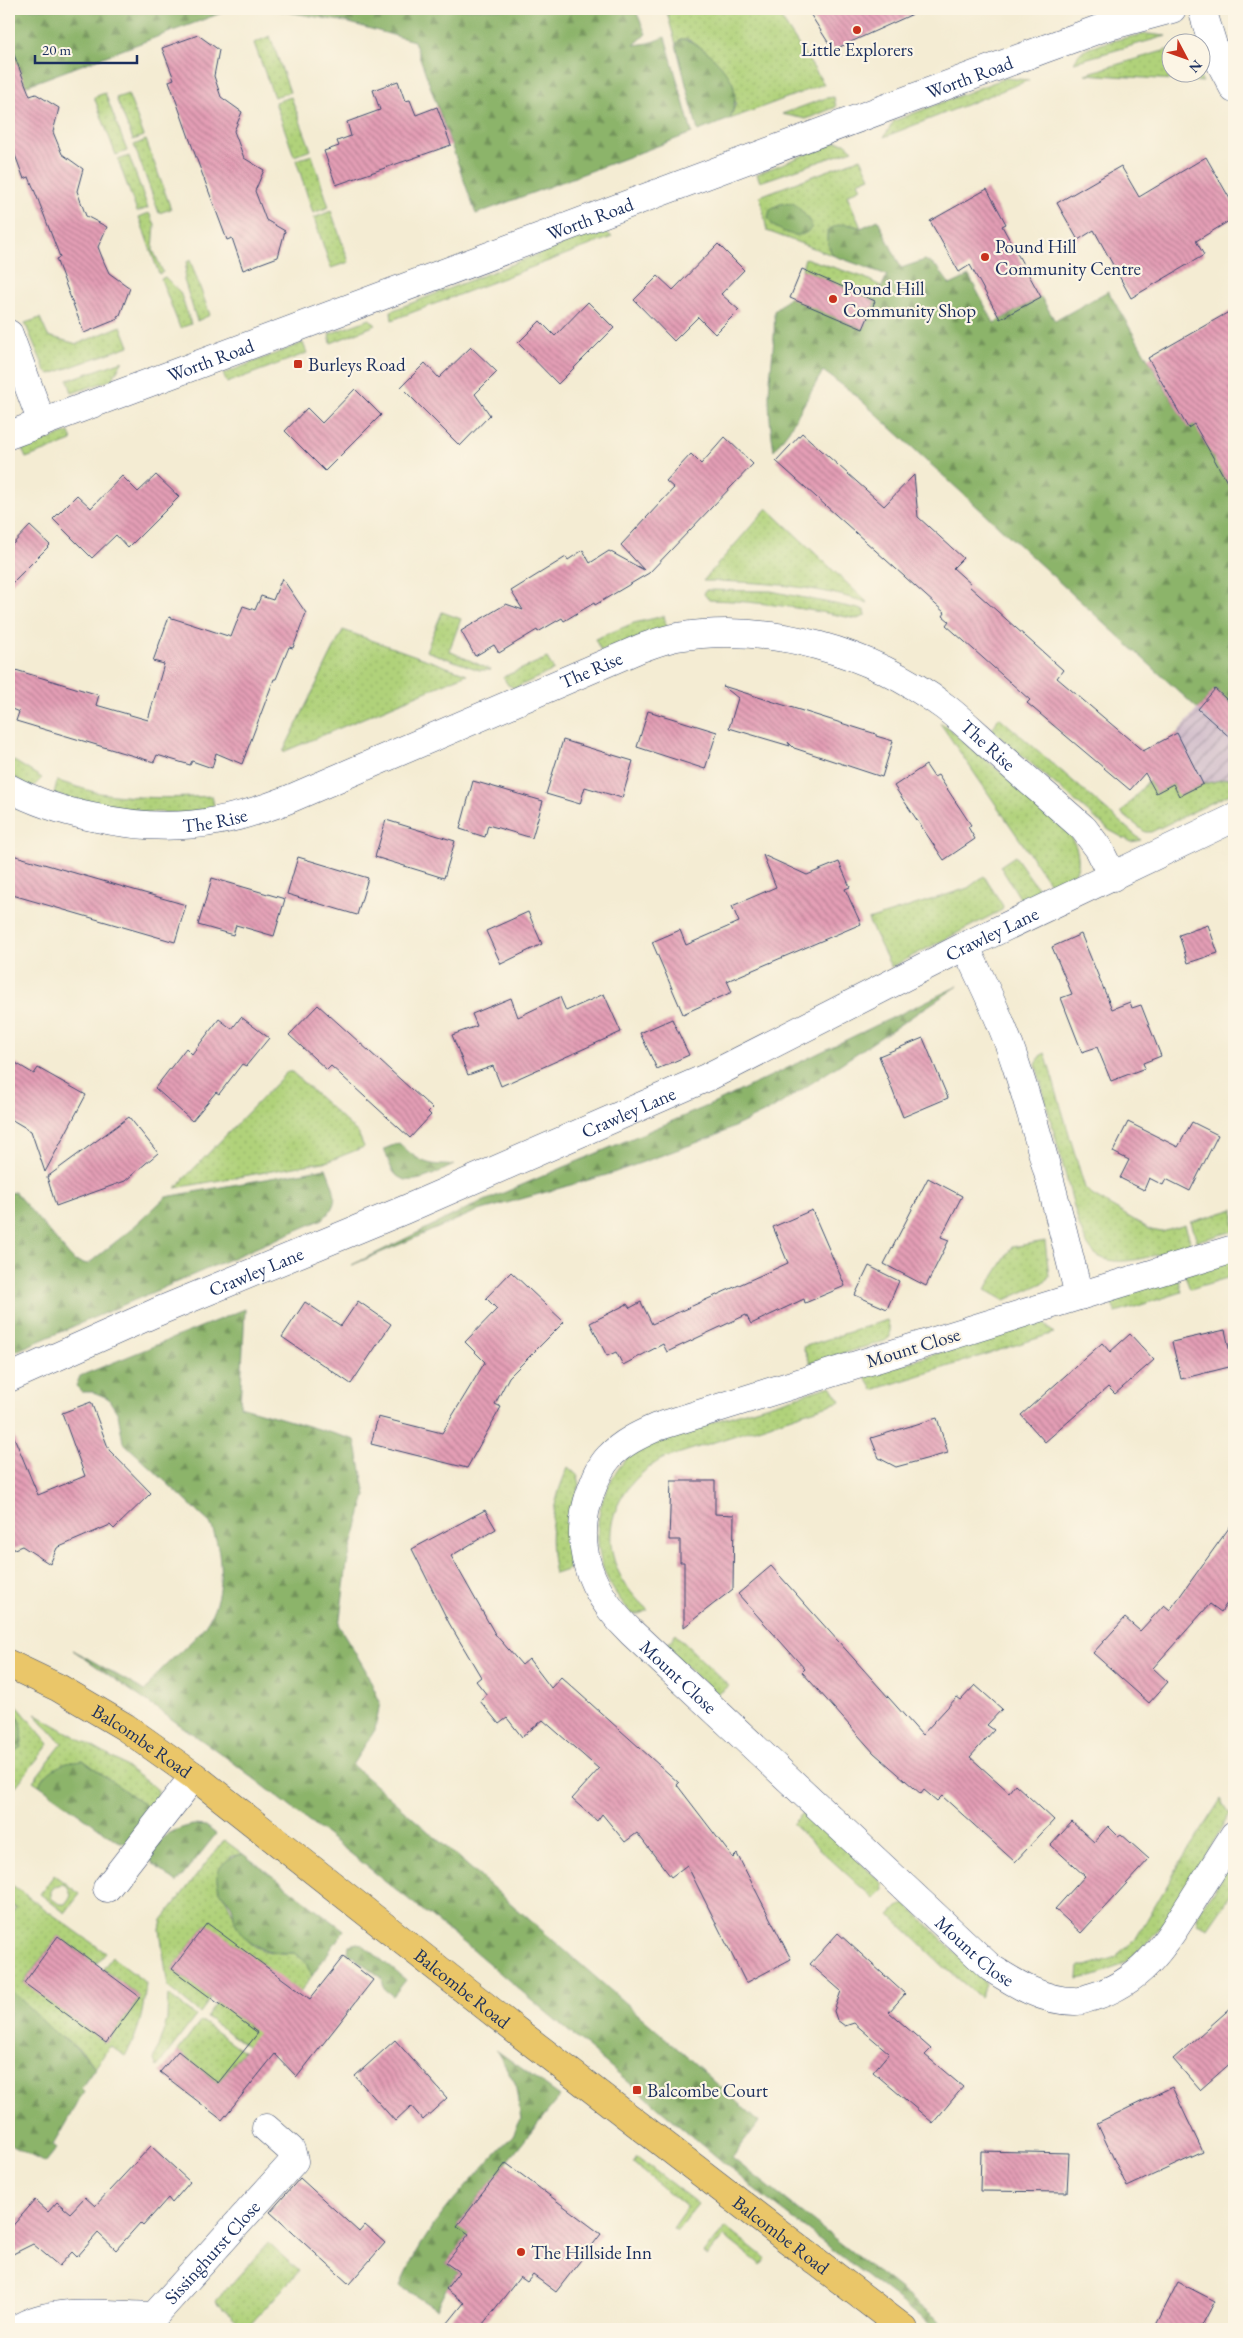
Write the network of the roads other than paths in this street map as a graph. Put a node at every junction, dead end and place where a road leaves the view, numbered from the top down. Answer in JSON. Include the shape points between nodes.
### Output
{"nodes":[{"id":1,"x":1172,"y":9,"type":"edge"},
{"id":2,"x":1202,"y":9,"type":"edge"},
{"id":3,"x":1234,"y":89,"type":"edge"},
{"id":4,"x":9,"y":334,"type":"edge"},
{"id":5,"x":42,"y":423,"type":"junction"},
{"id":6,"x":9,"y":435,"type":"edge"},
{"id":7,"x":9,"y":788,"type":"edge"},
{"id":8,"x":1234,"y":818,"type":"edge"},
{"id":9,"x":1112,"y":878,"type":"junction"},
{"id":10,"x":965,"y":946,"type":"junction"},
{"id":11,"x":1234,"y":1249,"type":"edge"},
{"id":12,"x":1079,"y":1296,"type":"junction"},
{"id":13,"x":9,"y":1378,"type":"edge"},
{"id":14,"x":9,"y":1664,"type":"edge"},
{"id":15,"x":194,"y":1776,"type":"junction"},
{"id":16,"x":1234,"y":1835,"type":"edge"},
{"id":17,"x":107,"y":1888,"type":"dead end"},
{"id":18,"x":266,"y":2128,"type":"dead end"},
{"id":19,"x":18,"y":2329,"type":"edge"},
{"id":20,"x":904,"y":2329,"type":"edge"}],
"edges":[{"from":1,"to":5,"type":"street","name":"Worth Road","via":[[1102,28],[1044,49]]},
{"from":2,"to":3,"type":"street","via":[[1216,56]]},
{"from":4,"to":5,"type":"street"},
{"from":5,"to":6,"type":"street","name":"Worth Road"},
{"from":7,"to":9,"type":"street","name":"The Rise","via":[[52,807],[120,822],[169,827],[226,820],[287,800],[641,648],[676,637],[702,634],[766,635],[798,640],[886,671],[945,707],[1084,829],[1099,849]]},
{"from":8,"to":9,"type":"street","name":"Crawley Lane"},
{"from":9,"to":10,"type":"street","name":"Crawley Lane"},
{"from":10,"to":12,"type":"street","via":[[1016,1064]]},
{"from":10,"to":13,"type":"street","name":"Crawley Lane","via":[[708,1077]]},
{"from":11,"to":12,"type":"street","name":"Mount Close"},
{"from":12,"to":16,"type":"street","name":"Mount Close","via":[[657,1427],[629,1439],[608,1458],[595,1479],[587,1502],[584,1547],[589,1572],[598,1592],[626,1627],[984,1962],[1022,1988],[1076,2002],[1103,1994],[1143,1970],[1161,1951]]},
{"from":14,"to":15,"type":"main road","name":"Balcombe Road","via":[[59,1688],[125,1727]]},
{"from":15,"to":17,"type":"street"},
{"from":15,"to":20,"type":"main road","name":"Balcombe Road"},
{"from":18,"to":19,"type":"street","name":"Sissinghurst Close","via":[[290,2150],[294,2161],[154,2316],[76,2313],[50,2317]]}]}
